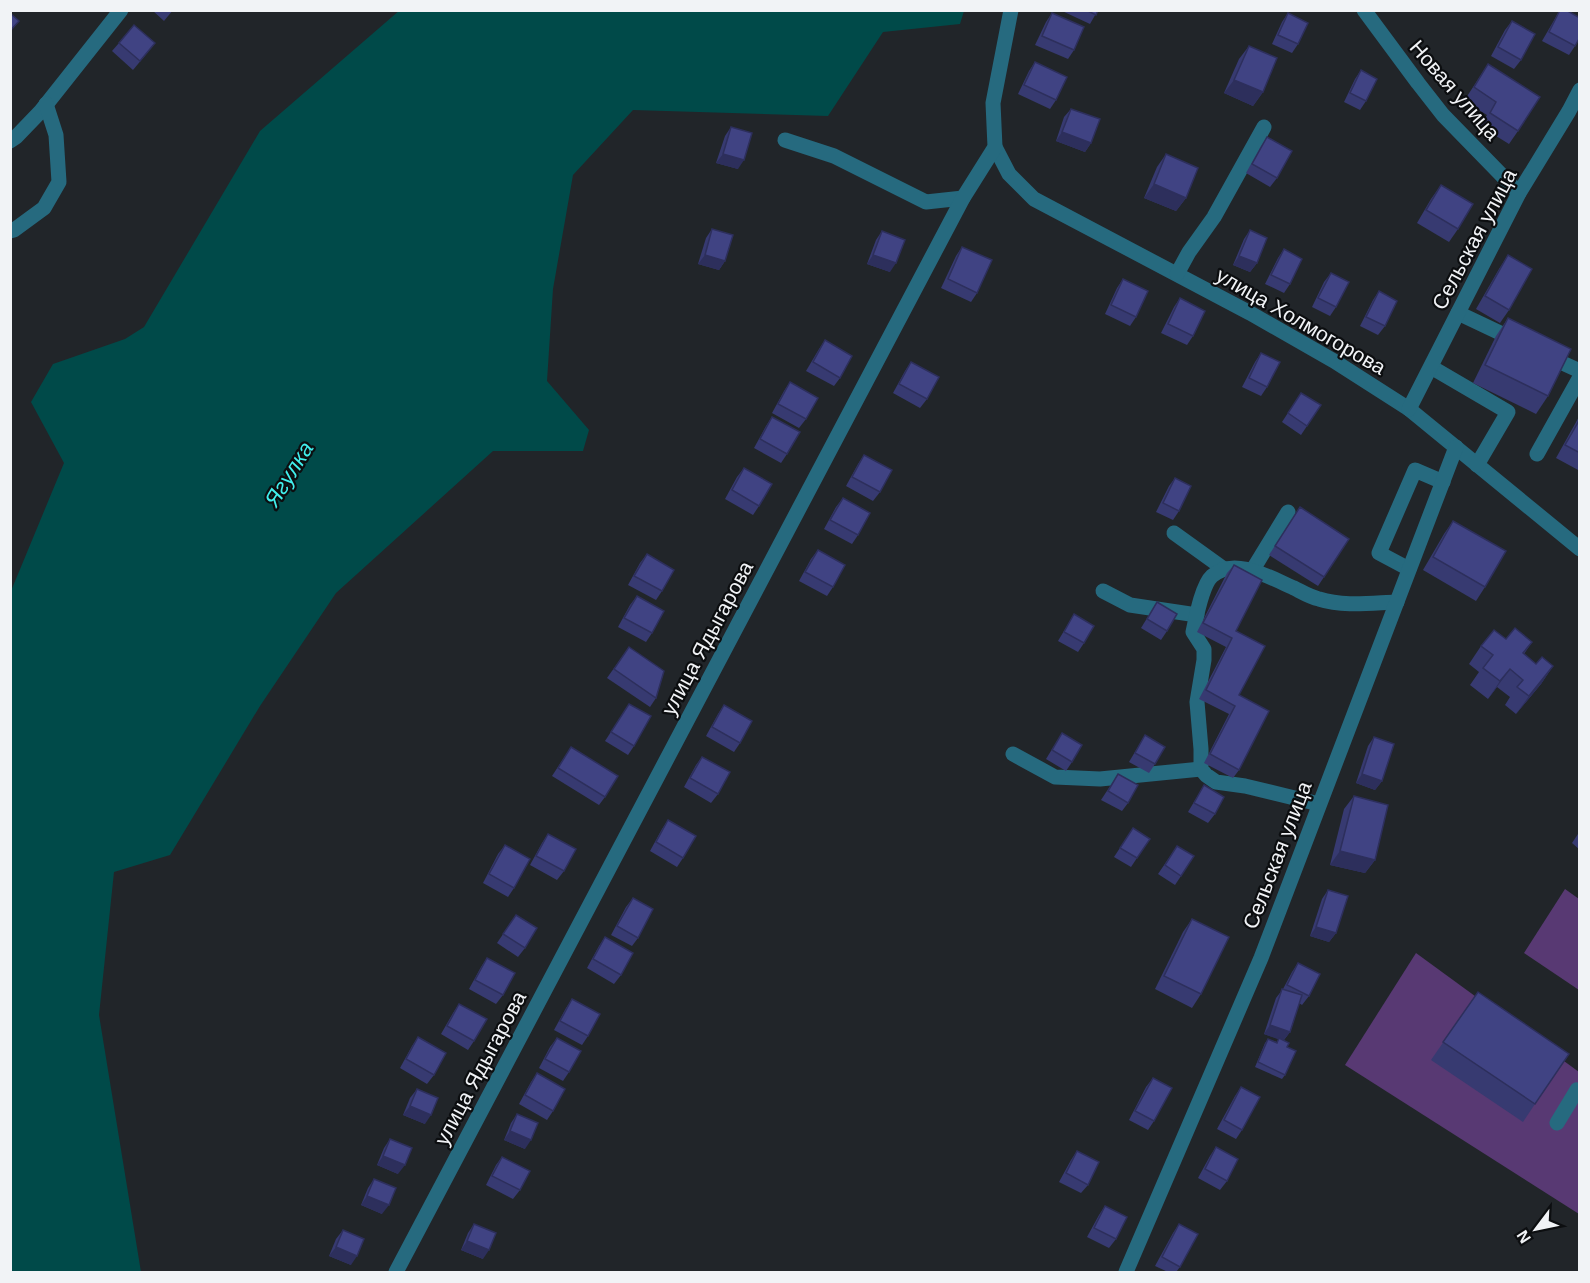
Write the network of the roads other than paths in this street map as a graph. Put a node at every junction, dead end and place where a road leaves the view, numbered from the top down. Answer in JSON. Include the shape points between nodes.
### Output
{"nodes":[{"id":1,"x":121,"y":10,"type":"edge"},
{"id":2,"x":1011,"y":10,"type":"edge"},
{"id":3,"x":1364,"y":10,"type":"edge"},
{"id":4,"x":1580,"y":90,"type":"edge"},
{"id":5,"x":46,"y":104,"type":"junction"},
{"id":6,"x":1574,"y":115,"type":"edge"},
{"id":7,"x":1264,"y":127,"type":"dead end"},
{"id":8,"x":785,"y":140,"type":"dead end"},
{"id":9,"x":10,"y":141,"type":"edge"},
{"id":10,"x":995,"y":147,"type":"junction"},
{"id":11,"x":1519,"y":193,"type":"junction"},
{"id":12,"x":963,"y":198,"type":"junction"},
{"id":13,"x":10,"y":231,"type":"edge"},
{"id":14,"x":1177,"y":274,"type":"junction"},
{"id":15,"x":1458,"y":313,"type":"junction"},
{"id":16,"x":1431,"y":367,"type":"junction"},
{"id":17,"x":1580,"y":371,"type":"edge"},
{"id":18,"x":1580,"y":377,"type":"edge"},
{"id":19,"x":1409,"y":409,"type":"junction"},
{"id":20,"x":1456,"y":447,"type":"junction"},
{"id":21,"x":1537,"y":454,"type":"dead end"},
{"id":22,"x":1477,"y":465,"type":"junction"},
{"id":23,"x":1443,"y":482,"type":"junction"},
{"id":24,"x":1288,"y":512,"type":"dead end"},
{"id":25,"x":1174,"y":533,"type":"dead end"},
{"id":26,"x":1580,"y":549,"type":"edge"},
{"id":27,"x":1224,"y":569,"type":"junction"},
{"id":28,"x":1409,"y":569,"type":"junction"},
{"id":29,"x":1252,"y":571,"type":"junction"},
{"id":30,"x":1103,"y":591,"type":"dead end"},
{"id":31,"x":1396,"y":602,"type":"junction"},
{"id":32,"x":1197,"y":615,"type":"junction"},
{"id":33,"x":1013,"y":754,"type":"dead end"},
{"id":34,"x":1201,"y":769,"type":"junction"},
{"id":35,"x":1319,"y":804,"type":"junction"},
{"id":36,"x":1580,"y":1091,"type":"edge"},
{"id":37,"x":1557,"y":1123,"type":"dead end"},
{"id":38,"x":396,"y":1272,"type":"edge"},
{"id":39,"x":1126,"y":1272,"type":"edge"}],
"edges":[{"from":1,"to":5,"type":"street"},
{"from":2,"to":10,"type":"street","via":[[993,103]]},
{"from":3,"to":11,"type":"street","name":"Новая улица","via":[[1443,114]]},
{"from":4,"to":6,"type":"street","name":"Сельская улица"},
{"from":5,"to":9,"type":"street"},
{"from":5,"to":13,"type":"street","via":[[56,135],[59,182],[44,207]]},
{"from":6,"to":11,"type":"street","name":"Сельская улица"},
{"from":7,"to":14,"type":"street"},
{"from":8,"to":12,"type":"street","via":[[834,156],[926,202]]},
{"from":10,"to":12,"type":"street","name":"улица Ядыгарова"},
{"from":10,"to":14,"type":"street","name":"улица Холмогорова","via":[[1009,174],[1034,199]]},
{"from":11,"to":15,"type":"street","name":"Сельская улица"},
{"from":12,"to":38,"type":"street","name":"улица Ядыгарова"},
{"from":14,"to":19,"type":"street","name":"улица Холмогорова","via":[[1325,356]]},
{"from":15,"to":16,"type":"street","name":"Сельская улица"},
{"from":15,"to":17,"type":"street"},
{"from":16,"to":19,"type":"street","name":"Сельская улица"},
{"from":16,"to":22,"type":"street","via":[[1508,412]]},
{"from":18,"to":21,"type":"street"},
{"from":19,"to":20,"type":"street","name":"улица Холмогорова"},
{"from":20,"to":22,"type":"street","name":"улица Холмогорова"},
{"from":20,"to":23,"type":"street","name":"Сельская улица"},
{"from":22,"to":26,"type":"street","name":"улица Холмогорова"},
{"from":23,"to":28,"type":"street","name":"Сельская улица"},
{"from":23,"to":28,"type":"street","via":[[1415,470],[1379,554]]},
{"from":24,"to":29,"type":"street"},
{"from":25,"to":27,"type":"street"},
{"from":27,"to":29,"type":"street"},
{"from":27,"to":32,"type":"street","via":[[1206,585]]},
{"from":28,"to":31,"type":"street","name":"Сельская улица"},
{"from":29,"to":31,"type":"street","via":[[1319,600],[1352,605]]},
{"from":30,"to":32,"type":"street","via":[[1130,605]]},
{"from":31,"to":35,"type":"street","name":"Сельская улица"},
{"from":32,"to":34,"type":"street","via":[[1193,632],[1204,649],[1197,702]]},
{"from":33,"to":34,"type":"street","via":[[1055,777],[1100,779]]},
{"from":34,"to":35,"type":"street","via":[[1216,782]]},
{"from":35,"to":39,"type":"street","name":"Сельская улица","via":[[1260,958]]},
{"from":36,"to":37,"type":"street","via":[[1577,1090]]}]}
